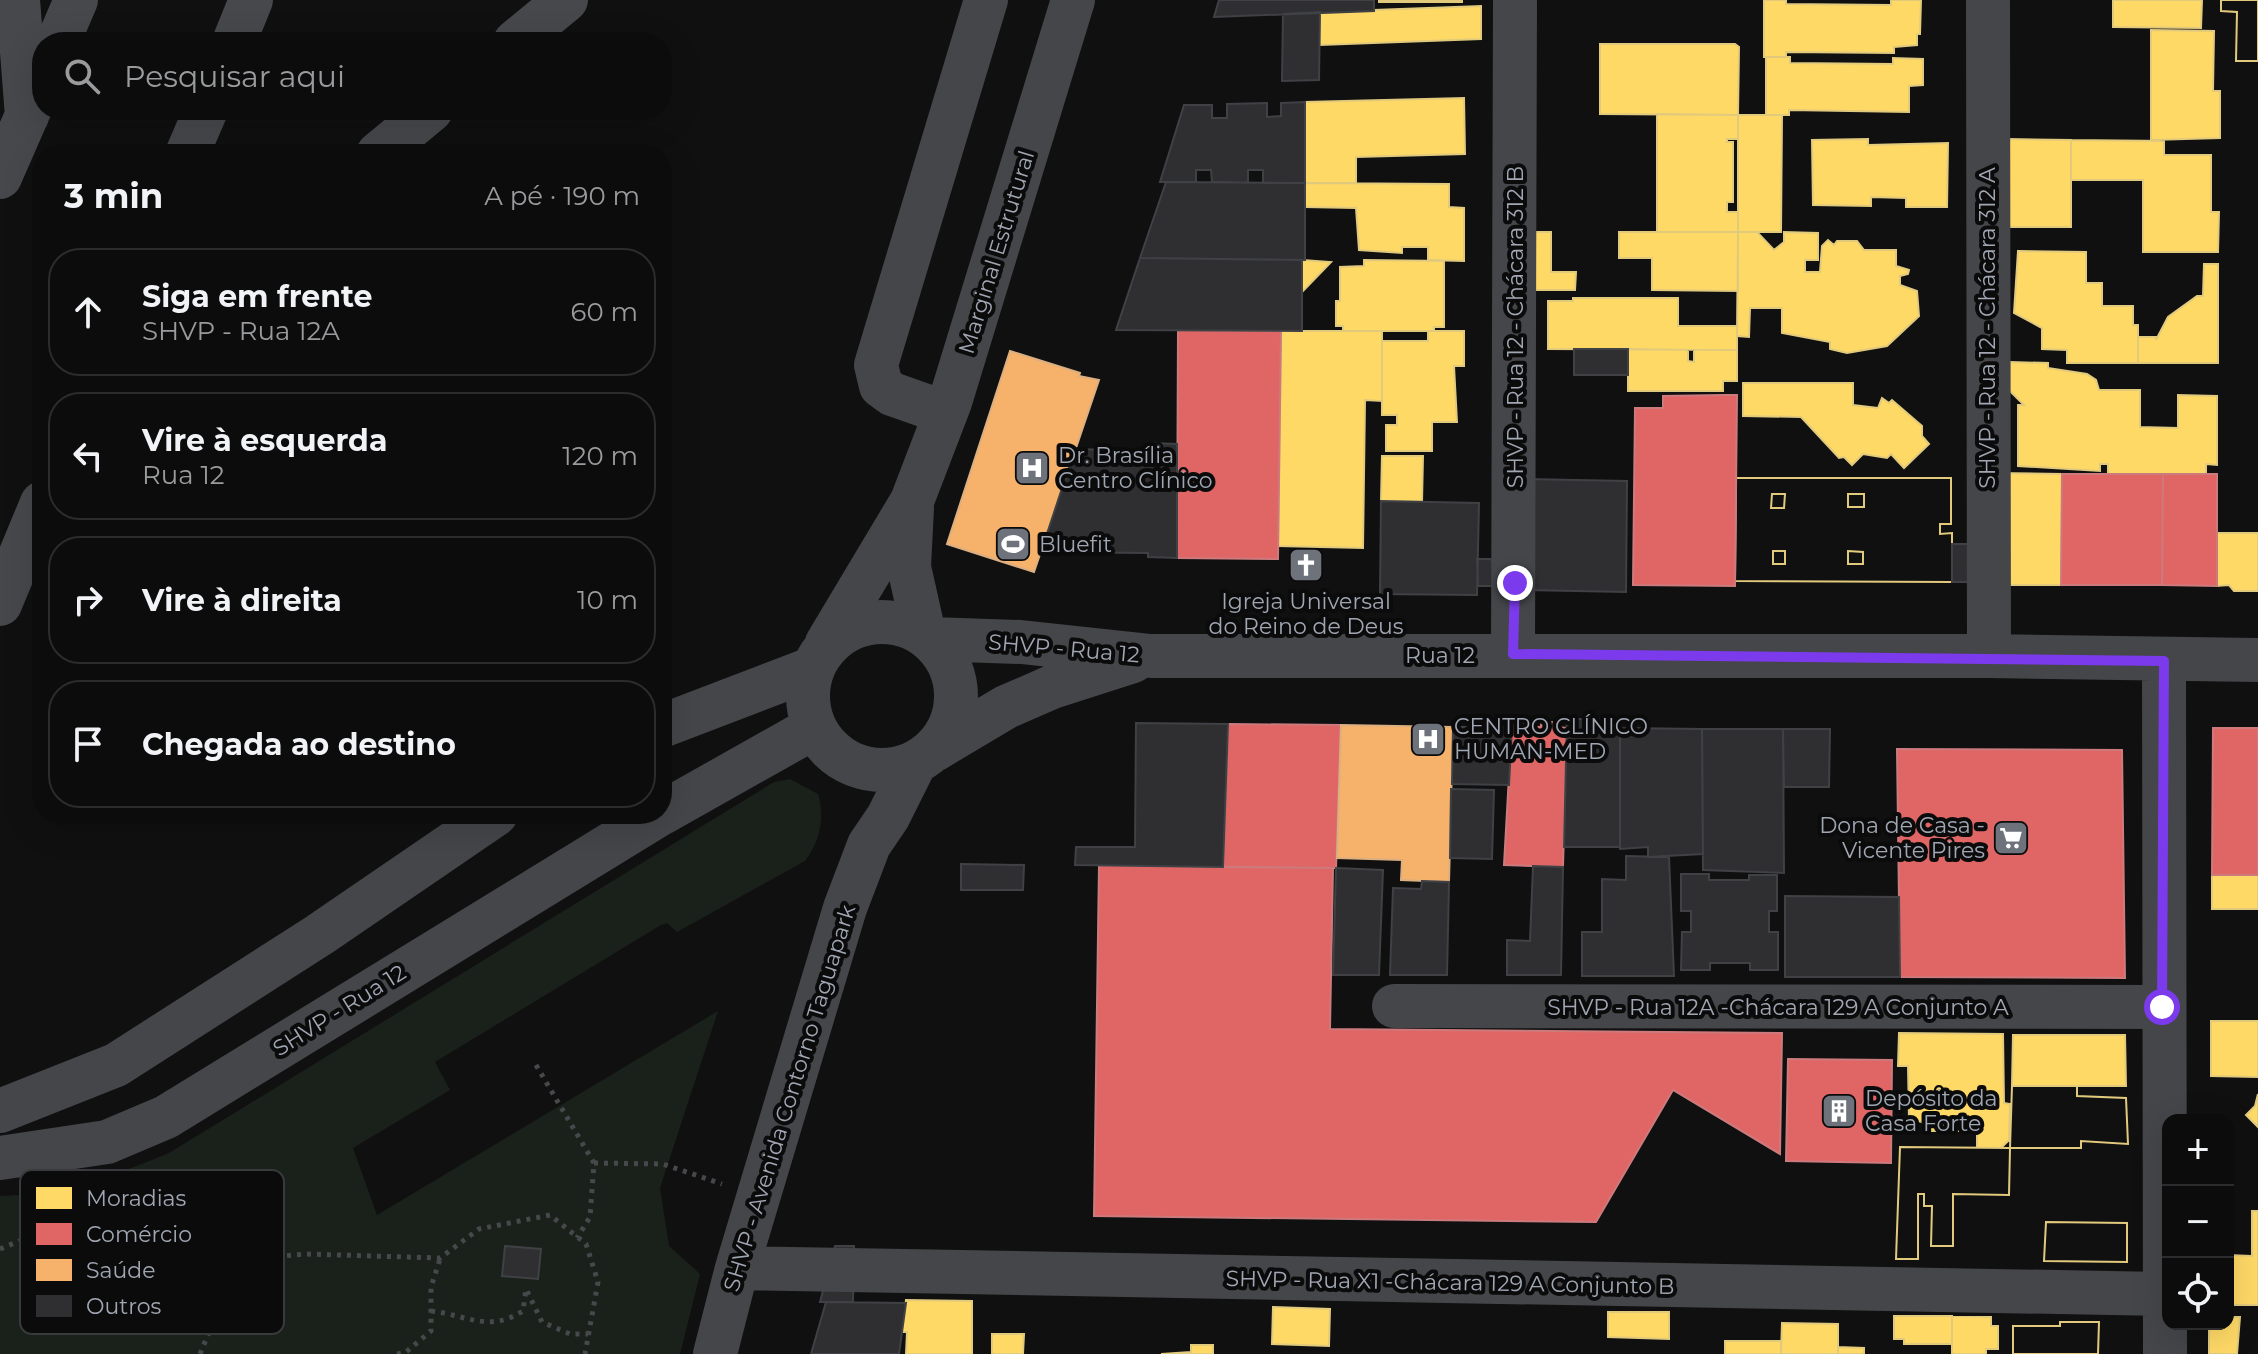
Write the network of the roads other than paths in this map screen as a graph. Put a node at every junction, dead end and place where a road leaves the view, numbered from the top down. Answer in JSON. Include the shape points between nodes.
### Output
{"nodes":[{"id":1,"x":18,"y":0,"type":"edge"},
{"id":2,"x":76,"y":0,"type":"edge"},
{"id":3,"x":251,"y":0,"type":"edge"},
{"id":4,"x":566,"y":0,"type":"edge"},
{"id":5,"x":986,"y":0,"type":"edge"},
{"id":6,"x":1073,"y":0,"type":"edge"},
{"id":7,"x":1515,"y":0,"type":"edge"},
{"id":8,"x":1988,"y":0,"type":"edge"},
{"id":9,"x":62,"y":32,"type":"edge"},
{"id":10,"x":238,"y":32,"type":"edge"},
{"id":11,"x":527,"y":32,"type":"edge"},
{"id":12,"x":32,"y":86,"type":"edge"},
{"id":13,"x":32,"y":103,"type":"edge"},
{"id":14,"x":202,"y":120,"type":"edge"},
{"id":15,"x":419,"y":120,"type":"edge"},
{"id":16,"x":191,"y":144,"type":"edge"},
{"id":17,"x":390,"y":144,"type":"edge"},
{"id":18,"x":0,"y":177,"type":"edge"},
{"id":19,"x":946,"y":413,"type":"junction"},
{"id":20,"x":912,"y":501,"type":"junction"},
{"id":21,"x":32,"y":527,"type":"edge"},
{"id":22,"x":0,"y":604,"type":"edge"},
{"id":23,"x":928,"y":637,"type":"junction"},
{"id":24,"x":1513,"y":654,"type":"junction"},
{"id":25,"x":819,"y":656,"type":"junction"},
{"id":26,"x":1151,"y":656,"type":"junction"},
{"id":27,"x":1989,"y":656,"type":"junction"},
{"id":28,"x":2258,"y":660,"type":"edge"},
{"id":29,"x":2164,"y":661,"type":"junction"},
{"id":30,"x":672,"y":722,"type":"edge"},
{"id":31,"x":813,"y":728,"type":"junction"},
{"id":32,"x":923,"y":758,"type":"junction"},
{"id":33,"x":866,"y":769,"type":"junction"},
{"id":34,"x":672,"y":808,"type":"edge"},
{"id":35,"x":481,"y":824,"type":"edge"},
{"id":36,"x":645,"y":824,"type":"edge"},
{"id":37,"x":869,"y":845,"type":"junction"},
{"id":38,"x":1394,"y":1006,"type":"dead end"},
{"id":39,"x":2162,"y":1007,"type":"junction"},
{"id":40,"x":0,"y":1111,"type":"edge"},
{"id":41,"x":0,"y":1158,"type":"edge"},
{"id":42,"x":2164,"y":1258,"type":"edge"},
{"id":43,"x":737,"y":1268,"type":"junction"},
{"id":44,"x":2162,"y":1294,"type":"edge"},
{"id":45,"x":2165,"y":1330,"type":"edge"},
{"id":46,"x":715,"y":1354,"type":"edge"},
{"id":47,"x":2165,"y":1354,"type":"edge"}],
"edges":[{"from":1,"to":12,"type":"highway"},
{"from":2,"to":9,"type":"highway"},
{"from":3,"to":10,"type":"highway"},
{"from":4,"to":11,"type":"highway"},
{"from":5,"to":19,"type":"street","via":[[876,365],[881,386],[892,394]]},
{"from":6,"to":19,"type":"street","name":"Marginal Estrutural"},
{"from":7,"to":24,"type":"street","name":"SHVP - Rua 12 - Chácara 312 B"},
{"from":8,"to":27,"type":"street","name":"SHVP - Rua 12 - Chácara 312 A"},
{"from":13,"to":18,"type":"highway"},
{"from":14,"to":16,"type":"highway"},
{"from":15,"to":17,"type":"highway"},
{"from":19,"to":20,"type":"street","name":"Marginal Estrutural"},
{"from":20,"to":23,"type":"street","name":"Marginal Estrutural","via":[[909,567]]},
{"from":20,"to":25,"type":"street","name":"Marginal Estrutural"},
{"from":21,"to":22,"type":"highway"},
{"from":23,"to":25,"type":"street","via":[[900,623],[876,621],[849,628]]},
{"from":23,"to":26,"type":"street","name":"SHVP - Rua 12"},
{"from":23,"to":32,"type":"street","via":[[947,659],[956,684],[956,709],[947,734]]},
{"from":24,"to":26,"type":"street","name":"Rua 12"},
{"from":24,"to":27,"type":"street","name":"Rua 12"},
{"from":25,"to":30,"type":"street"},
{"from":25,"to":31,"type":"street","via":[[806,699]]},
{"from":26,"to":32,"type":"street","name":"SHVP - Rua 12","via":[[1029,697]]},
{"from":27,"to":29,"type":"street","name":"Rua 12"},
{"from":28,"to":29,"type":"street","name":"Rua 12"},
{"from":29,"to":39,"type":"street"},
{"from":31,"to":33,"type":"street","via":[[835,755]]},
{"from":31,"to":34,"type":"street","name":"SHVP - Rua 12"},
{"from":32,"to":33,"type":"street","via":[[891,770]]},
{"from":32,"to":37,"type":"street","name":"SHVP - Avenida Contorno Taguapark"},
{"from":33,"to":37,"type":"street","name":"SHVP - Avenida Contorno Taguapark"},
{"from":35,"to":40,"type":"street","via":[[116,1065]]},
{"from":36,"to":41,"type":"street","name":"SHVP - Rua 12","via":[[166,1117],[107,1142]]},
{"from":37,"to":43,"type":"street","name":"SHVP - Avenida Contorno Taguapark","via":[[845,908]]},
{"from":38,"to":39,"type":"street","name":"SHVP - Rua 12A -Chácara 129 A Conjunto A"},
{"from":39,"to":42,"type":"street"},
{"from":43,"to":44,"type":"street","name":"SHVP - Rua X1 -Chácara 129 A Conjunto B"},
{"from":43,"to":46,"type":"street","name":"SHVP - Avenida Contorno Taguapark"},
{"from":45,"to":47,"type":"street"}]}
